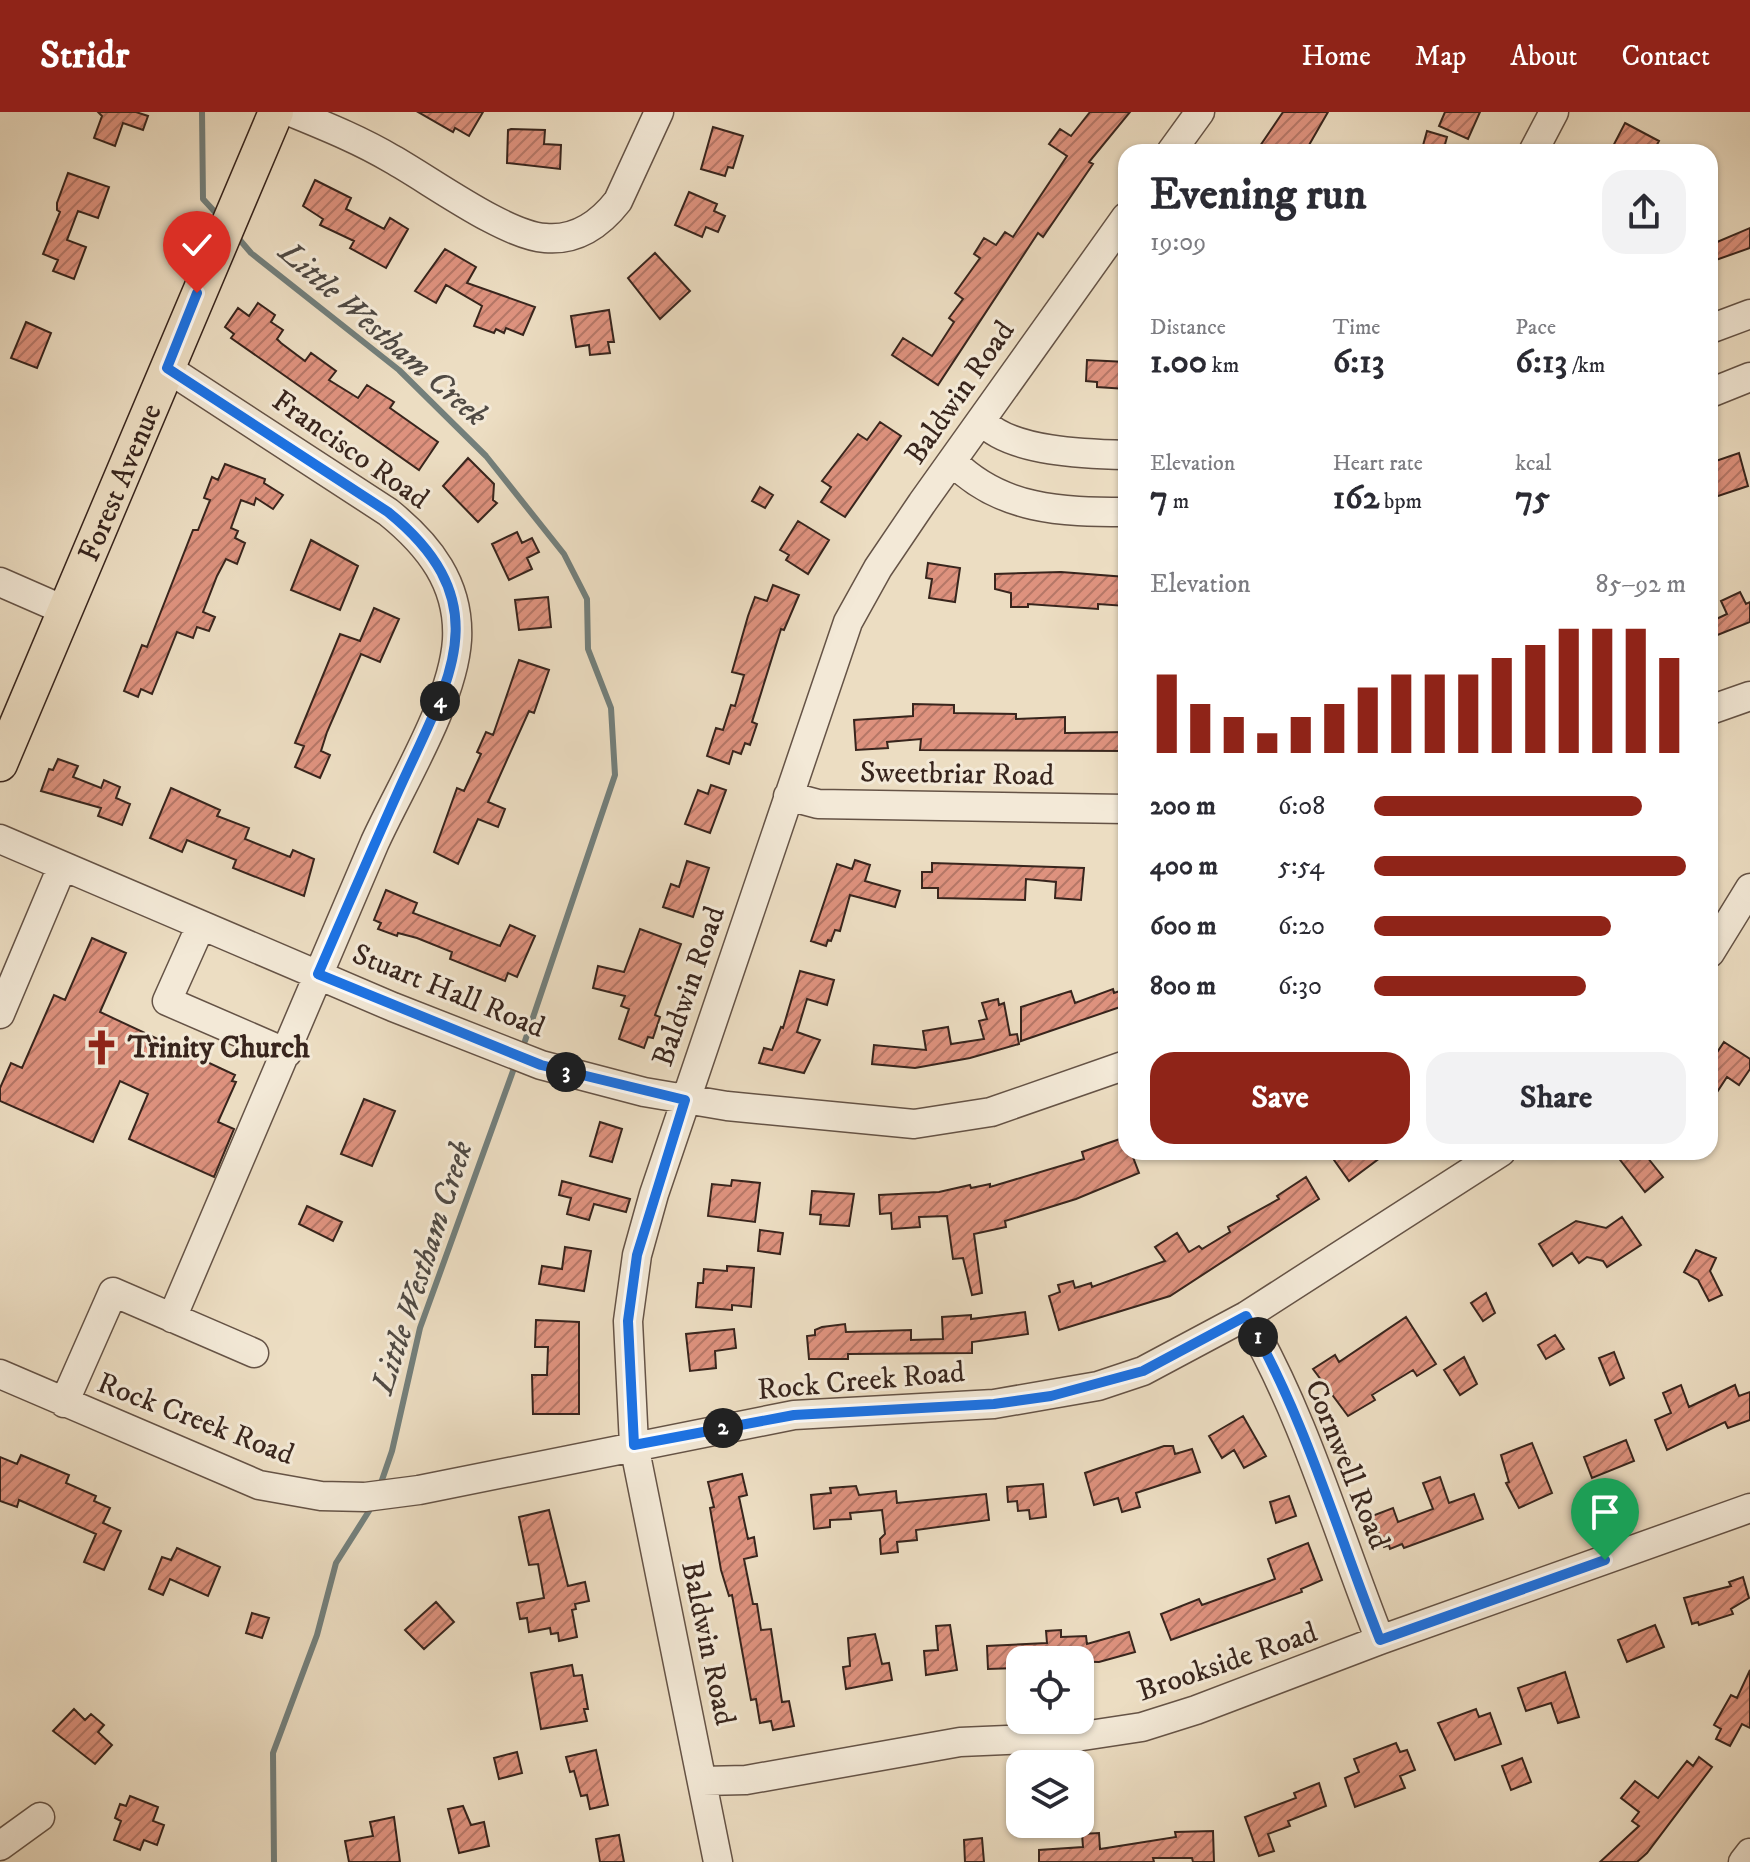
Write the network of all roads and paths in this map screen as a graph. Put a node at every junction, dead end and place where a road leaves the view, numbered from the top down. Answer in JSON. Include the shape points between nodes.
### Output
{"nodes":[{"id":1,"x":276,"y":112,"type":"edge"},
{"id":2,"x":291,"y":112,"type":"edge"},
{"id":3,"x":659,"y":112,"type":"edge"},
{"id":4,"x":1200,"y":112,"type":"edge"},
{"id":5,"x":1554,"y":112,"type":"edge"},
{"id":6,"x":1177,"y":144,"type":"edge"},
{"id":7,"x":1537,"y":144,"type":"edge"},
{"id":8,"x":1118,"y":228,"type":"edge"},
{"id":9,"x":1750,"y":314,"type":"edge"},
{"id":10,"x":1718,"y":326,"type":"edge"},
{"id":11,"x":167,"y":368,"type":"junction"},
{"id":12,"x":1750,"y":377,"type":"edge"},
{"id":13,"x":1718,"y":390,"type":"edge"},
{"id":14,"x":983,"y":422,"type":"junction"},
{"id":15,"x":1118,"y":454,"type":"edge"},
{"id":16,"x":953,"y":462,"type":"junction"},
{"id":17,"x":1118,"y":512,"type":"edge"},
{"id":18,"x":0,"y":582,"type":"edge"},
{"id":19,"x":64,"y":610,"type":"junction"},
{"id":20,"x":1750,"y":696,"type":"edge"},
{"id":21,"x":1718,"y":703,"type":"edge"},
{"id":22,"x":0,"y":764,"type":"edge"},
{"id":23,"x":788,"y":796,"type":"junction"},
{"id":24,"x":1118,"y":809,"type":"edge"},
{"id":25,"x":0,"y":839,"type":"edge"},
{"id":26,"x":62,"y":867,"type":"junction"},
{"id":27,"x":1750,"y":888,"type":"edge"},
{"id":28,"x":201,"y":925,"type":"junction"},
{"id":29,"x":1718,"y":940,"type":"edge"},
{"id":30,"x":318,"y":974,"type":"junction"},
{"id":31,"x":0,"y":1014,"type":"edge"},
{"id":32,"x":287,"y":1053,"type":"junction"},
{"id":33,"x":1118,"y":1068,"type":"edge"},
{"id":34,"x":685,"y":1100,"type":"junction"},
{"id":35,"x":1489,"y":1160,"type":"edge"},
{"id":36,"x":1246,"y":1316,"type":"junction"},
{"id":37,"x":172,"y":1318,"type":"junction"},
{"id":38,"x":254,"y":1353,"type":"dead end"},
{"id":39,"x":0,"y":1374,"type":"edge"},
{"id":40,"x":64,"y":1403,"type":"junction"},
{"id":41,"x":634,"y":1445,"type":"junction"},
{"id":42,"x":1750,"y":1508,"type":"edge"},
{"id":43,"x":1380,"y":1640,"type":"junction"},
{"id":44,"x":703,"y":1781,"type":"junction"},
{"id":45,"x":40,"y":1817,"type":"dead end"},
{"id":46,"x":0,"y":1846,"type":"edge"},
{"id":47,"x":1750,"y":1853,"type":"edge"},
{"id":48,"x":718,"y":1862,"type":"edge"},
{"id":49,"x":1743,"y":1862,"type":"edge"}],
"edges":[{"from":1,"to":11,"type":"main road","name":"Forest Avenue"},
{"from":2,"to":3,"type":"street","via":[[388,156],[508,226],[545,238],[580,233],[609,213]]},
{"from":4,"to":6,"type":"street"},
{"from":5,"to":7,"type":"street"},
{"from":8,"to":14,"type":"street","name":"Baldwin Road"},
{"from":9,"to":10,"type":"street"},
{"from":11,"to":19,"type":"main road","name":"Forest Avenue"},
{"from":11,"to":30,"type":"street","name":"Francisco Road","via":[[388,512],[432,552],[450,592],[456,646],[439,704]]},
{"from":12,"to":13,"type":"street"},
{"from":14,"to":15,"type":"street","via":[[1033,445]]},
{"from":14,"to":16,"type":"street","name":"Baldwin Road"},
{"from":16,"to":17,"type":"street","via":[[974,483],[1013,501]]},
{"from":16,"to":23,"type":"street","name":"Baldwin Road","via":[[851,614]]},
{"from":18,"to":19,"type":"street"},
{"from":19,"to":22,"type":"main road","name":"Forest Avenue"},
{"from":20,"to":21,"type":"street"},
{"from":23,"to":24,"type":"street","name":"Sweetbriar Road","via":[[818,804]]},
{"from":23,"to":34,"type":"street","name":"Baldwin Road"},
{"from":25,"to":26,"type":"street","name":"Stuart Hall Road"},
{"from":26,"to":28,"type":"street","name":"Stuart Hall Road"},
{"from":26,"to":31,"type":"street"},
{"from":27,"to":29,"type":"street"},
{"from":28,"to":30,"type":"street","name":"Stuart Hall Road"},
{"from":28,"to":32,"type":"street","via":[[167,1001]]},
{"from":30,"to":32,"type":"street","name":"Francisco Road"},
{"from":30,"to":34,"type":"street","name":"Stuart Hall Road","via":[[541,1065]]},
{"from":32,"to":37,"type":"street","name":"Francisco Road"},
{"from":33,"to":34,"type":"street","name":"Stuart Hall Road","via":[[991,1112],[946,1121],[892,1122]]},
{"from":34,"to":41,"type":"street","name":"Baldwin Road","via":[[637,1255],[628,1321]]},
{"from":35,"to":36,"type":"street","name":"Rock Creek Road"},
{"from":36,"to":41,"type":"street","name":"Rock Creek Road","via":[[1143,1371],[1051,1396],[794,1415]]},
{"from":36,"to":43,"type":"street","name":"Cornwell Road","via":[[1306,1445]]},
{"from":37,"to":38,"type":"street"},
{"from":37,"to":40,"type":"street","via":[[113,1292]]},
{"from":39,"to":40,"type":"street","name":"Rock Creek Road"},
{"from":40,"to":41,"type":"street","name":"Rock Creek Road","via":[[259,1485],[321,1496],[419,1490]]},
{"from":41,"to":44,"type":"street","name":"Baldwin Road"},
{"from":42,"to":43,"type":"street","name":"Brookside Road"},
{"from":43,"to":44,"type":"street","name":"Brookside Road","via":[[1196,1710],[1112,1733],[960,1742],[746,1780]]},
{"from":44,"to":48,"type":"street","name":"Baldwin Road"},
{"from":45,"to":46,"type":"street"},
{"from":47,"to":49,"type":"street"}]}
